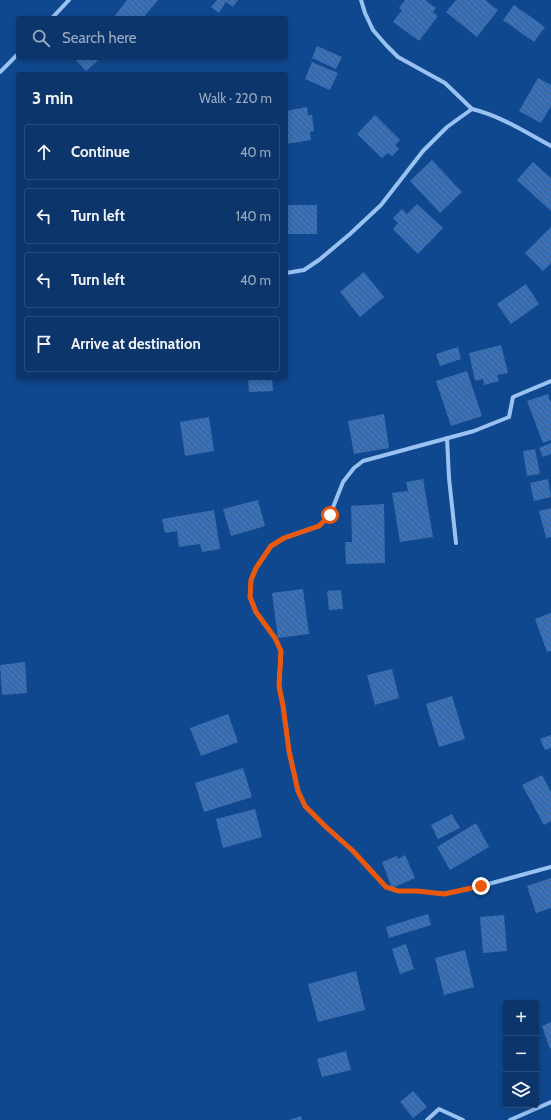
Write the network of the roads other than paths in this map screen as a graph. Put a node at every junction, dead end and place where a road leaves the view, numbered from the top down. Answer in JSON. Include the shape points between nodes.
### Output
{"nodes":[{"id":1,"x":69,"y":0,"type":"edge"},
{"id":2,"x":361,"y":0,"type":"edge"},
{"id":3,"x":54,"y":16,"type":"edge"},
{"id":4,"x":16,"y":56,"type":"edge"},
{"id":5,"x":0,"y":72,"type":"edge"},
{"id":6,"x":472,"y":109,"type":"junction"},
{"id":7,"x":551,"y":146,"type":"edge"},
{"id":8,"x":288,"y":274,"type":"edge"},
{"id":9,"x":551,"y":381,"type":"edge"},
{"id":10,"x":448,"y":438,"type":"junction"},
{"id":11,"x":456,"y":543,"type":"dead end"},
{"id":12,"x":551,"y":866,"type":"edge"},
{"id":13,"x":551,"y":1102,"type":"edge"},
{"id":14,"x":428,"y":1120,"type":"edge"},
{"id":15,"x":464,"y":1120,"type":"edge"},
{"id":16,"x":510,"y":1120,"type":"edge"}],
"edges":[{"from":1,"to":3,"type":"street"},
{"from":2,"to":6,"type":"street","via":[[373,30],[398,57],[445,83]]},
{"from":4,"to":5,"type":"street"},
{"from":6,"to":7,"type":"street","via":[[488,113]]},
{"from":6,"to":8,"type":"street","via":[[447,127],[424,151],[381,205],[350,234],[304,270]]},
{"from":9,"to":10,"type":"street","via":[[513,397],[509,417]]},
{"from":10,"to":11,"type":"street","via":[[449,478]]},
{"from":10,"to":12,"type":"street","via":[[363,461],[354,468],[343,482],[330,515],[319,526],[284,538],[271,546],[251,580],[250,597],[256,612],[281,651],[279,686],[289,751],[298,791],[305,806],[353,851],[386,887],[398,891],[444,894]]},
{"from":13,"to":16,"type":"street"},
{"from":14,"to":15,"type":"street","via":[[439,1110]]}]}
